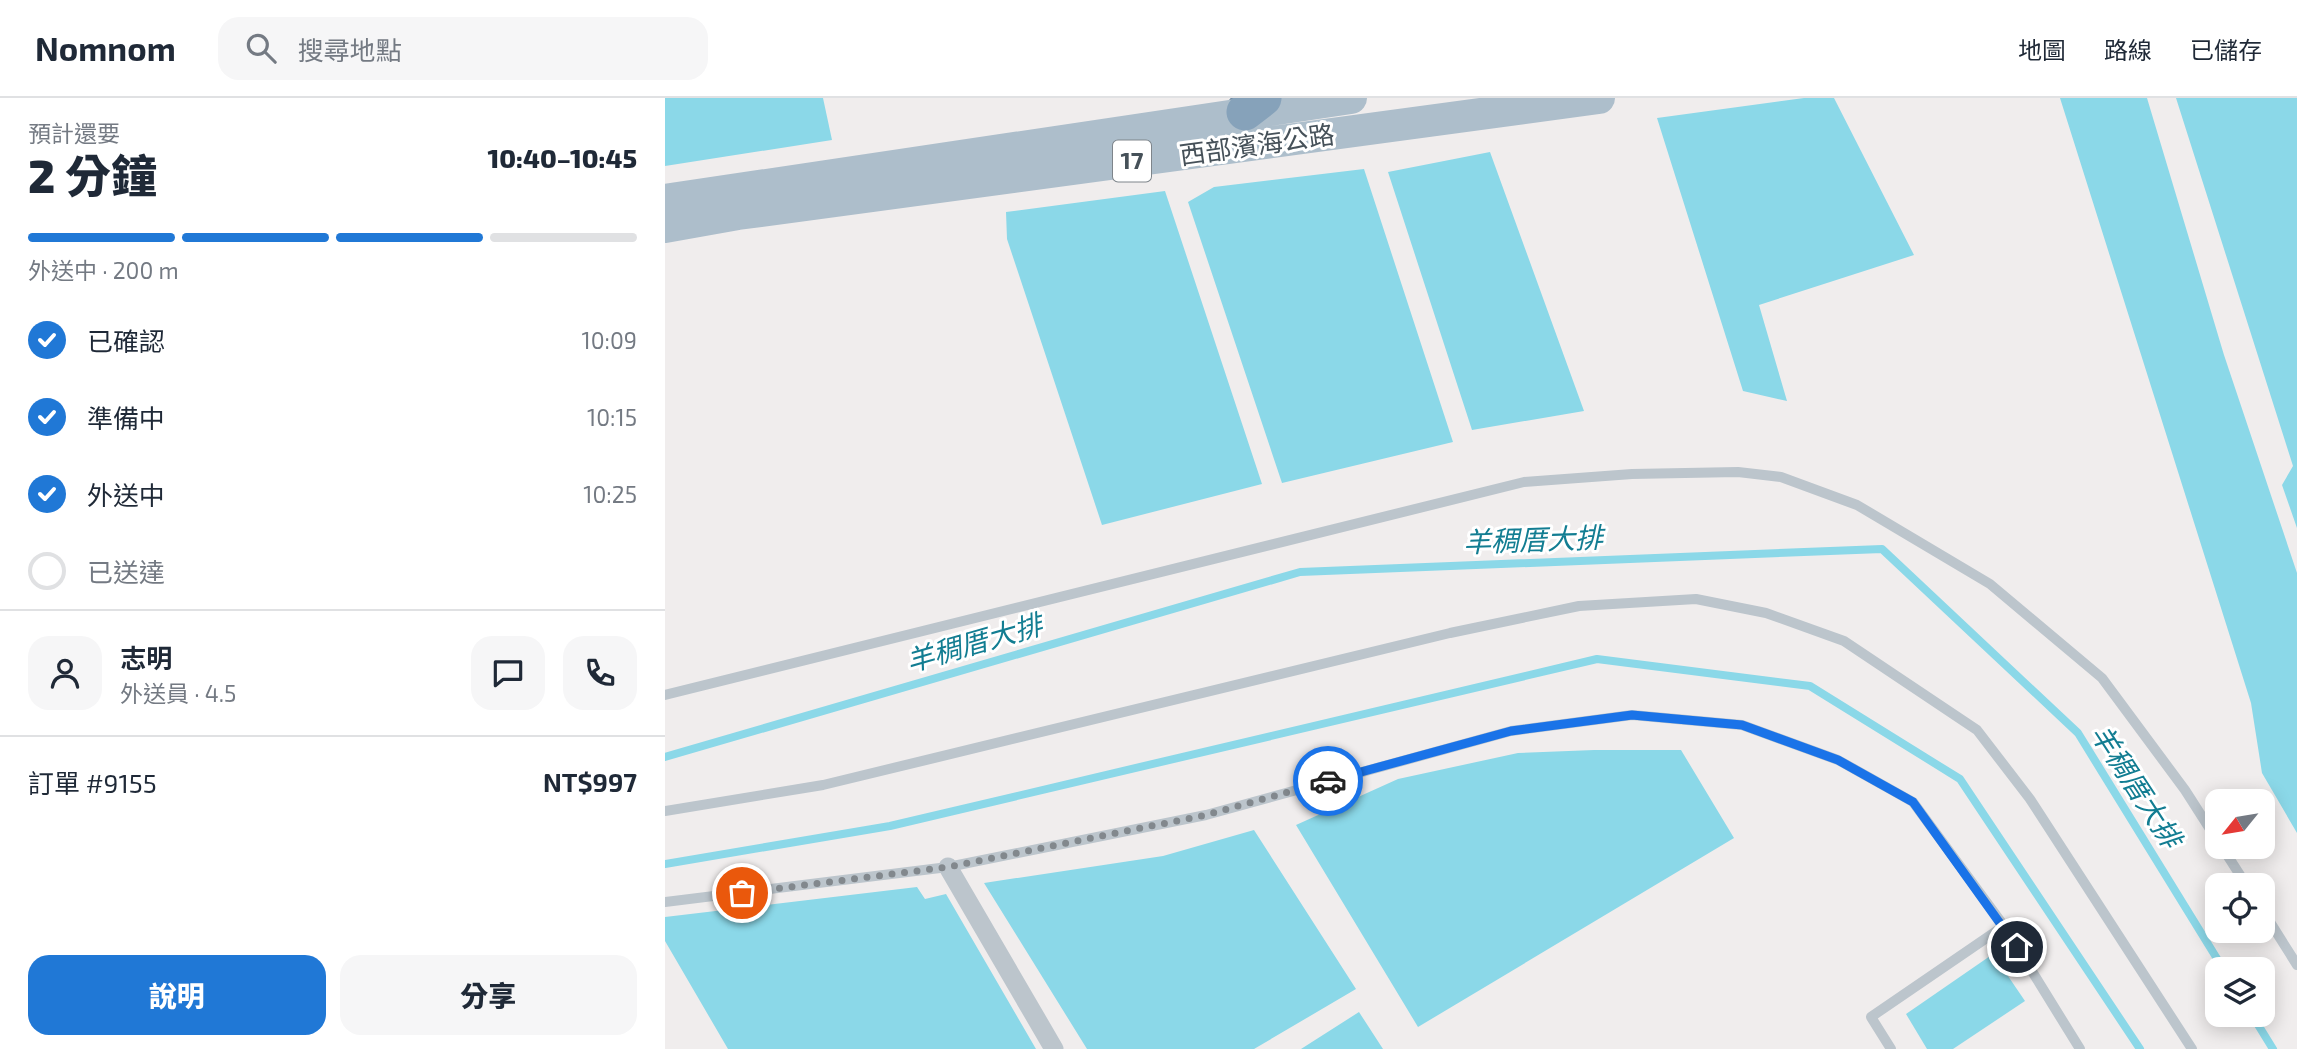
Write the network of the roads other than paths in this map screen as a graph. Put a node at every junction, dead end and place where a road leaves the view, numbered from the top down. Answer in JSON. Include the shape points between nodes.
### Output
{"nodes":[{"id":1,"x":1350,"y":98,"type":"edge"},
{"id":2,"x":1599,"y":98,"type":"edge"},
{"id":3,"x":1254,"y":105,"type":"edge"},
{"id":4,"x":665,"y":200,"type":"edge"},
{"id":5,"x":665,"y":227,"type":"edge"},
{"id":6,"x":665,"y":695,"type":"edge"},
{"id":7,"x":665,"y":811,"type":"edge"},
{"id":8,"x":2205,"y":821,"type":"edge"},
{"id":9,"x":948,"y":867,"type":"junction"},
{"id":10,"x":665,"y":902,"type":"edge"},
{"id":11,"x":2004,"y":926,"type":"junction"},
{"id":12,"x":2275,"y":930,"type":"edge"},
{"id":13,"x":2297,"y":965,"type":"edge"},
{"id":14,"x":1054,"y":1049,"type":"edge"},
{"id":15,"x":1891,"y":1049,"type":"edge"},
{"id":16,"x":2080,"y":1049,"type":"edge"},
{"id":17,"x":2192,"y":1049,"type":"edge"}],
"edges":[{"from":1,"to":3,"type":"main road","name":"西部濱海公路","number":"17"},
{"from":2,"to":5,"type":"main road","name":"西部濱海公路","number":"17"},
{"from":3,"to":4,"type":"main road","name":"西部濱海公路","number":"17"},
{"from":6,"to":8,"type":"lane","via":[[1524,482],[1738,472],[1781,477],[1857,505],[1990,584],[2102,678]]},
{"from":7,"to":17,"type":"lane","via":[[823,785],[1579,606],[1696,599],[1766,613],[1844,641],[1977,730],[2031,799]]},
{"from":9,"to":10,"type":"lane"},
{"from":9,"to":11,"type":"lane","via":[[1206,815],[1511,731],[1632,715],[1742,725],[1838,760],[1913,802]]},
{"from":9,"to":14,"type":"street"},
{"from":11,"to":15,"type":"lane","via":[[1871,1017]]},
{"from":11,"to":16,"type":"lane"},
{"from":12,"to":13,"type":"lane"}]}
